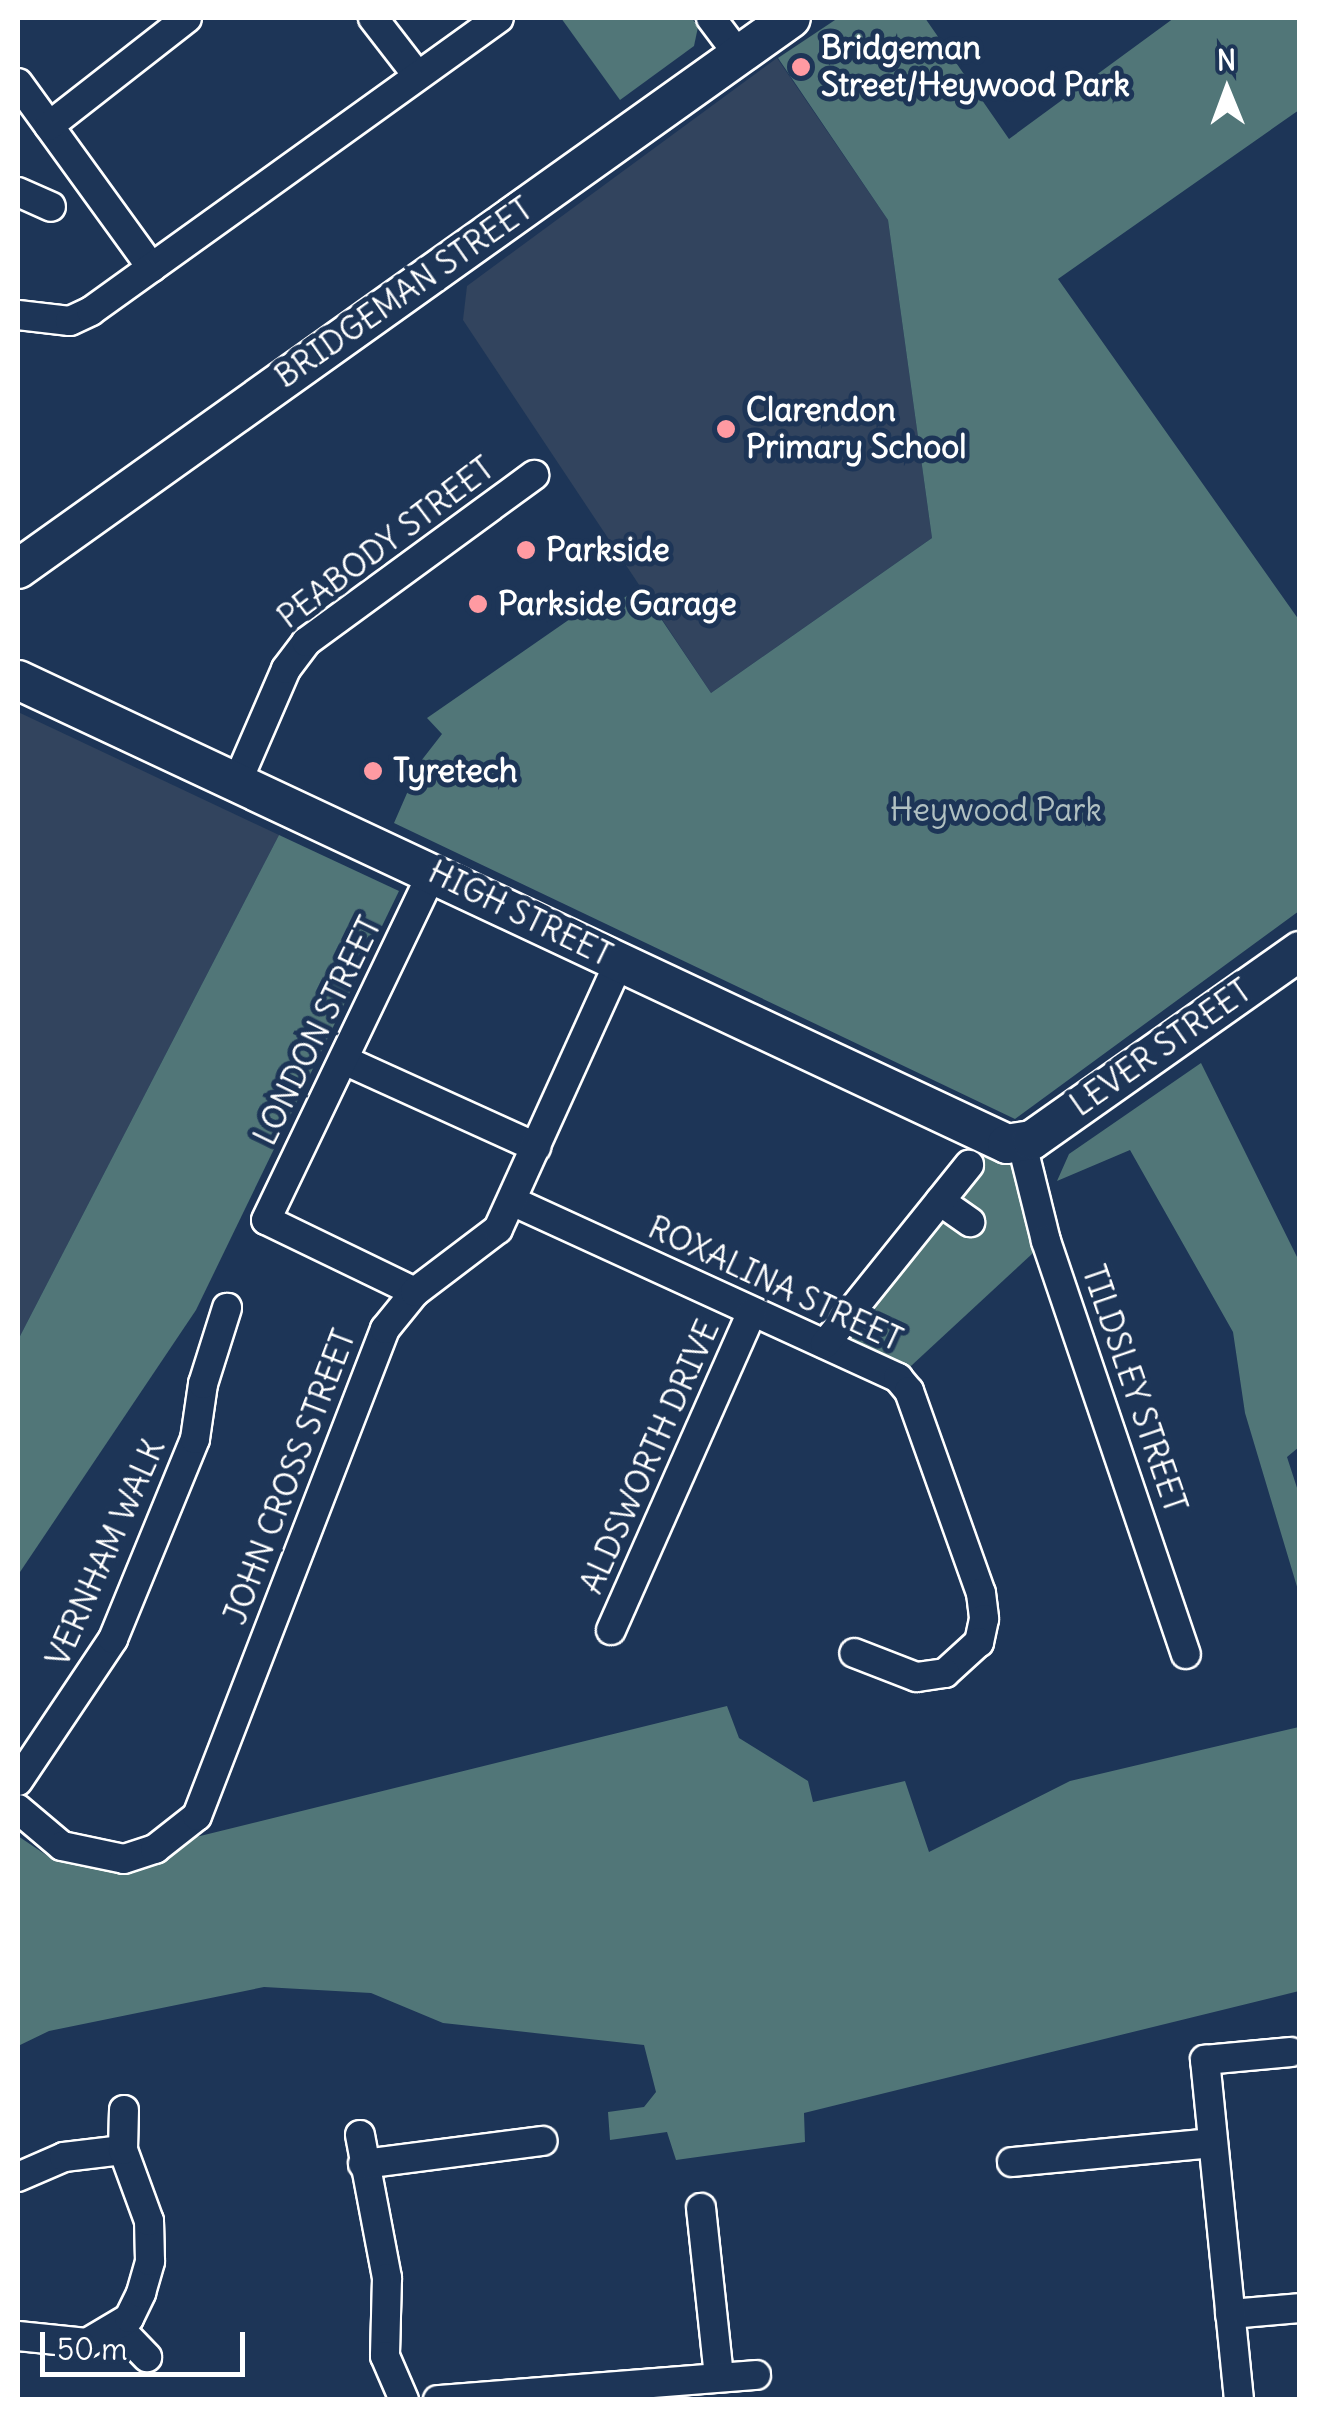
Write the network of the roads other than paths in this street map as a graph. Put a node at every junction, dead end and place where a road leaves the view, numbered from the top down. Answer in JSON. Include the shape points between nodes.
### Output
{"nodes":[{"id":1,"x":187,"y":18,"type":"edge"},
{"id":2,"x":373,"y":18,"type":"edge"},
{"id":3,"x":499,"y":18,"type":"edge"},
{"id":4,"x":711,"y":18,"type":"edge"},
{"id":5,"x":790,"y":18,"type":"edge"},
{"id":6,"x":738,"y":54,"type":"junction"},
{"id":7,"x":416,"y":75,"type":"junction"},
{"id":8,"x":18,"y":83,"type":"edge"},
{"id":9,"x":49,"y":126,"type":"junction"},
{"id":10,"x":152,"y":268,"type":"junction"},
{"id":11,"x":18,"y":316,"type":"edge"},
{"id":12,"x":534,"y":475,"type":"dead end"},
{"id":13,"x":18,"y":569,"type":"edge"},
{"id":14,"x":18,"y":680,"type":"edge"},
{"id":15,"x":238,"y":780,"type":"junction"},
{"id":16,"x":433,"y":872,"type":"junction"},
{"id":17,"x":1300,"y":951,"type":"edge"},
{"id":18,"x":619,"y":962,"type":"junction"},
{"id":19,"x":344,"y":1060,"type":"junction"},
{"id":20,"x":1022,"y":1144,"type":"junction"},
{"id":21,"x":536,"y":1147,"type":"junction"},
{"id":22,"x":970,"y":1165,"type":"dead end"},
{"id":23,"x":940,"y":1200,"type":"junction"},
{"id":24,"x":512,"y":1201,"type":"junction"},
{"id":25,"x":970,"y":1222,"type":"dead end"},
{"id":26,"x":415,"y":1292,"type":"junction"},
{"id":27,"x":227,"y":1308,"type":"dead end"},
{"id":28,"x":752,"y":1312,"type":"junction"},
{"id":29,"x":825,"y":1344,"type":"junction"},
{"id":30,"x":612,"y":1630,"type":"dead end"},
{"id":31,"x":854,"y":1654,"type":"dead end"},
{"id":32,"x":1186,"y":1654,"type":"dead end"},
{"id":33,"x":18,"y":1781,"type":"edge"},
{"id":34,"x":18,"y":1809,"type":"edge"},
{"id":35,"x":1290,"y":2052,"type":"dead end"},
{"id":36,"x":124,"y":2110,"type":"dead end"},
{"id":37,"x":360,"y":2135,"type":"dead end"},
{"id":38,"x":543,"y":2140,"type":"dead end"},
{"id":39,"x":1212,"y":2143,"type":"junction"},
{"id":40,"x":123,"y":2150,"type":"junction"},
{"id":41,"x":1012,"y":2162,"type":"dead end"},
{"id":42,"x":364,"y":2164,"type":"junction"},
{"id":43,"x":18,"y":2177,"type":"edge"},
{"id":44,"x":702,"y":2208,"type":"dead end"},
{"id":45,"x":1300,"y":2308,"type":"edge"},
{"id":46,"x":1230,"y":2314,"type":"junction"},
{"id":47,"x":118,"y":2327,"type":"junction"},
{"id":48,"x":18,"y":2336,"type":"edge"},
{"id":49,"x":147,"y":2357,"type":"dead end"},
{"id":50,"x":756,"y":2375,"type":"dead end"},
{"id":51,"x":719,"y":2377,"type":"junction"},
{"id":52,"x":404,"y":2400,"type":"edge"},
{"id":53,"x":438,"y":2400,"type":"edge"},
{"id":54,"x":1240,"y":2400,"type":"edge"}],
"edges":[{"from":1,"to":9,"type":"street"},
{"from":2,"to":7,"type":"street"},
{"from":3,"to":7,"type":"street"},
{"from":4,"to":6,"type":"street"},
{"from":5,"to":6,"type":"street","name":"BRIDGEMAN STREET"},
{"from":6,"to":13,"type":"street","name":"BRIDGEMAN STREET"},
{"from":7,"to":10,"type":"street"},
{"from":8,"to":9,"type":"street"},
{"from":9,"to":10,"type":"street"},
{"from":10,"to":11,"type":"street","via":[[70,321]]},
{"from":12,"to":15,"type":"street","name":"PEABODY STREET","via":[[306,642],[286,669]]},
{"from":14,"to":15,"type":"street","name":"HIGH STREET"},
{"from":15,"to":16,"type":"street","name":"HIGH STREET"},
{"from":16,"to":18,"type":"street","name":"HIGH STREET"},
{"from":16,"to":19,"type":"street","name":"LONDON STREET"},
{"from":17,"to":20,"type":"street","name":"LEVER STREET"},
{"from":18,"to":20,"type":"street","name":"HIGH STREET","via":[[992,1138]]},
{"from":18,"to":21,"type":"street","name":"JOHN CROSS STREET"},
{"from":19,"to":21,"type":"street"},
{"from":19,"to":26,"type":"street","name":"LONDON STREET","via":[[266,1220]]},
{"from":20,"to":32,"type":"street","name":"TILDSLEY STREET","via":[[1046,1241]]},
{"from":21,"to":24,"type":"street","name":"JOHN CROSS STREET"},
{"from":22,"to":23,"type":"street"},
{"from":23,"to":25,"type":"street"},
{"from":23,"to":29,"type":"street"},
{"from":24,"to":26,"type":"street","name":"JOHN CROSS STREET","via":[[490,1238]]},
{"from":24,"to":28,"type":"street","name":"ROXALINA STREET"},
{"from":26,"to":34,"type":"street","name":"JOHN CROSS STREET","via":[[385,1329],[364,1375],[197,1816],[155,1849],[124,1859],[62,1846]]},
{"from":27,"to":33,"type":"street","name":"VERNHAM WALK","via":[[192,1448],[114,1640]]},
{"from":28,"to":29,"type":"street","name":"ROXALINA STREET"},
{"from":28,"to":30,"type":"street","name":"ALDSWORTH DRIVE"},
{"from":29,"to":31,"type":"street","name":"ROXALINA STREET","via":[[898,1378],[909,1392],[981,1593],[978,1642],[944,1673],[916,1676]]},
{"from":35,"to":39,"type":"street","via":[[1205,2060]]},
{"from":36,"to":40,"type":"street"},
{"from":37,"to":42,"type":"street"},
{"from":38,"to":42,"type":"street","via":[[499,2162]]},
{"from":39,"to":41,"type":"street"},
{"from":39,"to":46,"type":"street"},
{"from":40,"to":43,"type":"street","via":[[64,2157]]},
{"from":40,"to":47,"type":"street","via":[[149,2221],[150,2261],[142,2293]]},
{"from":42,"to":52,"type":"street","via":[[387,2278],[385,2356]]},
{"from":44,"to":51,"type":"street","via":[[691,2249]]},
{"from":45,"to":46,"type":"street"},
{"from":46,"to":54,"type":"street"},
{"from":47,"to":48,"type":"street","via":[[87,2344]]},
{"from":47,"to":49,"type":"street"},
{"from":50,"to":51,"type":"street"},
{"from":51,"to":53,"type":"street"}]}
